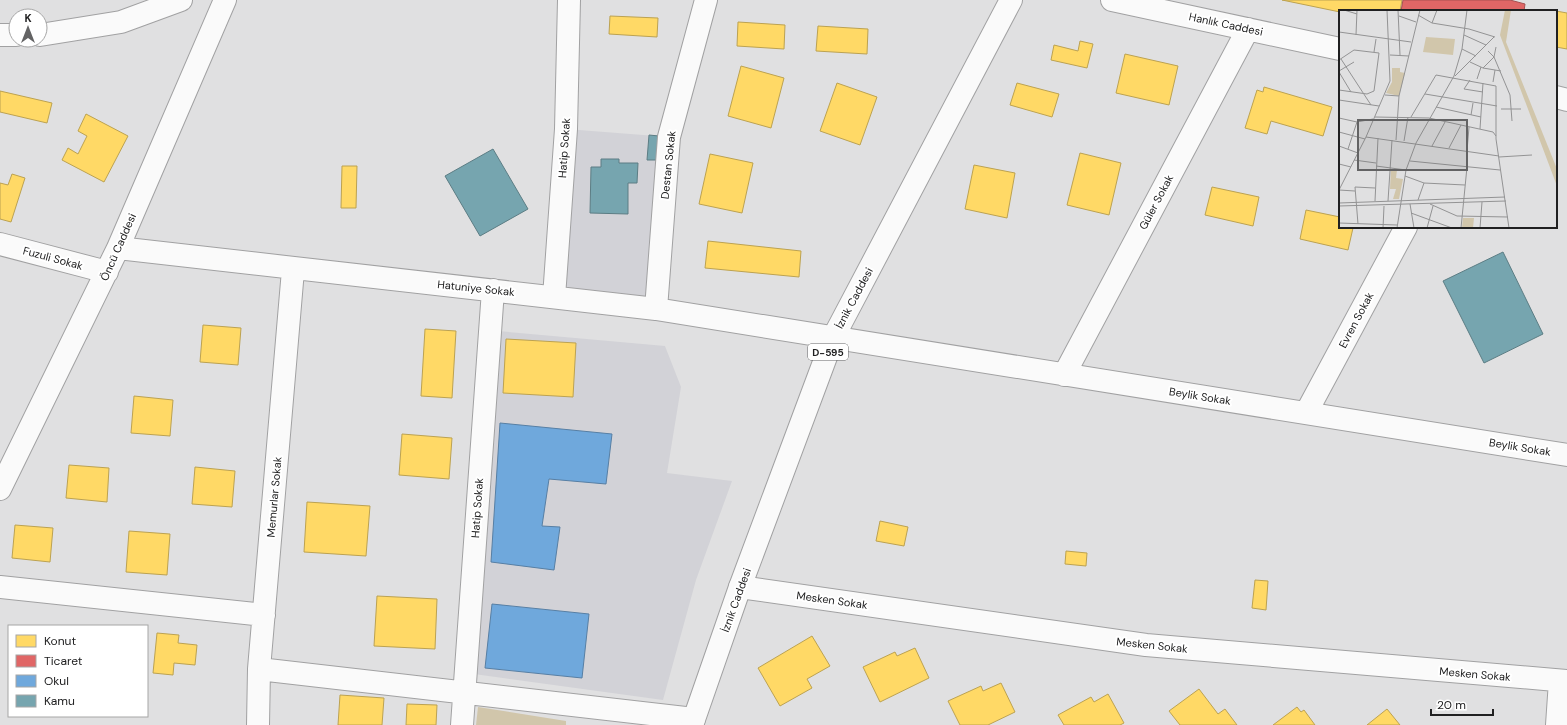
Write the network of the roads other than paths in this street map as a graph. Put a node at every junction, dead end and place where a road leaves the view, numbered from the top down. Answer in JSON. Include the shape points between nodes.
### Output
{"nodes":[{"id":1,"x":181,"y":0,"type":"edge"},
{"id":2,"x":225,"y":0,"type":"edge"},
{"id":3,"x":569,"y":0,"type":"edge"},
{"id":4,"x":706,"y":0,"type":"edge"},
{"id":5,"x":1011,"y":0,"type":"edge"},
{"id":6,"x":1112,"y":0,"type":"edge"},
{"id":7,"x":1248,"y":29,"type":"junction"},
{"id":8,"x":48,"y":34,"type":"edge"},
{"id":9,"x":1339,"y":49,"type":"edge"},
{"id":10,"x":1557,"y":97,"type":"edge"},
{"id":11,"x":1567,"y":100,"type":"edge"},
{"id":12,"x":1405,"y":228,"type":"edge"},
{"id":13,"x":0,"y":244,"type":"edge"},
{"id":14,"x":118,"y":248,"type":"junction"},
{"id":15,"x":293,"y":270,"type":"junction"},
{"id":16,"x":107,"y":272,"type":"junction"},
{"id":17,"x":493,"y":290,"type":"junction"},
{"id":18,"x":554,"y":297,"type":"junction"},
{"id":19,"x":656,"y":310,"type":"junction"},
{"id":20,"x":833,"y":338,"type":"junction"},
{"id":21,"x":1064,"y":375,"type":"junction"},
{"id":22,"x":1306,"y":413,"type":"junction"},
{"id":23,"x":1567,"y":454,"type":"edge"},
{"id":24,"x":3,"y":478,"type":"edge"},
{"id":25,"x":0,"y":587,"type":"edge"},
{"id":26,"x":740,"y":587,"type":"junction"},
{"id":27,"x":264,"y":615,"type":"junction"},
{"id":28,"x":259,"y":669,"type":"junction"},
{"id":29,"x":1564,"y":681,"type":"edge"},
{"id":30,"x":464,"y":694,"type":"junction"},
{"id":31,"x":693,"y":722,"type":"edge"},
{"id":32,"x":258,"y":725,"type":"edge"},
{"id":33,"x":462,"y":725,"type":"edge"},
{"id":34,"x":1557,"y":725,"type":"edge"}],
"edges":[{"from":1,"to":8,"type":"street","via":[[121,22]]},
{"from":2,"to":14,"type":"street","name":"Öncü Caddesi"},
{"from":3,"to":18,"type":"street","name":"Hatip Sokak","via":[[566,129]]},
{"from":4,"to":19,"type":"street","name":"Destan Sokak","via":[[669,137]]},
{"from":5,"to":20,"type":"street","name":"İznik Caddesi","number":"D-595"},
{"from":6,"to":7,"type":"street","name":"Hanlık Caddesi"},
{"from":7,"to":9,"type":"street","name":"Hanlık Caddesi"},
{"from":7,"to":21,"type":"street","name":"Güler Sokak"},
{"from":10,"to":11,"type":"street"},
{"from":12,"to":22,"type":"street","name":"Evren Sokak"},
{"from":13,"to":16,"type":"street","name":"Fuzuli Sokak"},
{"from":14,"to":15,"type":"street","name":"Hatuniye Sokak"},
{"from":14,"to":16,"type":"street","name":"Öncü Caddesi"},
{"from":15,"to":17,"type":"street","name":"Hatuniye Sokak"},
{"from":15,"to":27,"type":"street","name":"Memurlar Sokak"},
{"from":16,"to":24,"type":"street","name":"Öncü Caddesi"},
{"from":17,"to":18,"type":"street","name":"Hatuniye Sokak"},
{"from":17,"to":30,"type":"street","name":"Hatip Sokak"},
{"from":18,"to":19,"type":"street","name":"Hatuniye Sokak"},
{"from":19,"to":20,"type":"street","name":"Hatuniye Sokak"},
{"from":20,"to":21,"type":"street","name":"Beylik Sokak"},
{"from":20,"to":26,"type":"street","name":"İznik Caddesi","number":"D-595"},
{"from":21,"to":22,"type":"street","name":"Beylik Sokak"},
{"from":22,"to":23,"type":"street","name":"Beylik Sokak"},
{"from":25,"to":27,"type":"street"},
{"from":26,"to":29,"type":"street","name":"Mesken Sokak","via":[[1146,645]]},
{"from":26,"to":31,"type":"street","name":"İznik Caddesi","number":"D-595"},
{"from":27,"to":28,"type":"street","name":"Memurlar Sokak"},
{"from":28,"to":30,"type":"street"},
{"from":28,"to":32,"type":"street","name":"Memurlar Sokak"},
{"from":29,"to":34,"type":"street"},
{"from":30,"to":31,"type":"street"},
{"from":30,"to":33,"type":"street","name":"Hatip Sokak"}]}
